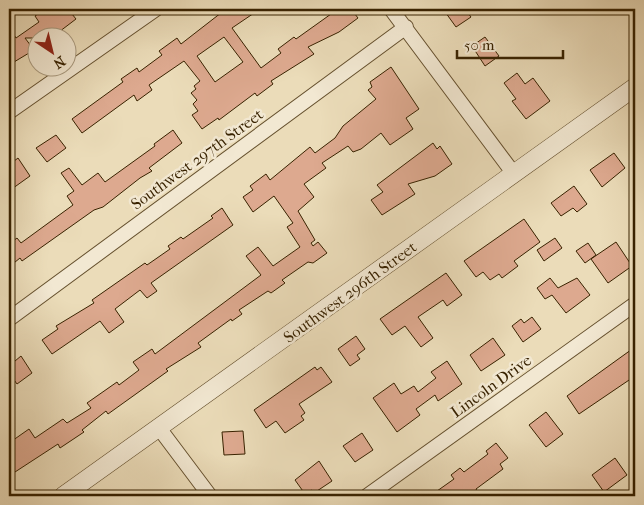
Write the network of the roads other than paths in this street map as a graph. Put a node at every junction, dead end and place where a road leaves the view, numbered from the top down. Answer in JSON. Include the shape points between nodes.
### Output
{"nodes":[{"id":1,"x":156,"y":9,"type":"edge"},
{"id":2,"x":391,"y":9,"type":"edge"},
{"id":3,"x":406,"y":27,"type":"junction"},
{"id":4,"x":635,"y":87,"type":"edge"},
{"id":5,"x":9,"y":112,"type":"edge"},
{"id":6,"x":514,"y":174,"type":"junction"},
{"id":7,"x":635,"y":304,"type":"edge"},
{"id":8,"x":9,"y":319,"type":"edge"},
{"id":9,"x":160,"y":428,"type":"junction"},
{"id":10,"x":64,"y":496,"type":"edge"},
{"id":11,"x":210,"y":496,"type":"edge"},
{"id":12,"x":367,"y":496,"type":"edge"}],
"edges":[{"from":1,"to":5,"type":"street"},
{"from":2,"to":3,"type":"street"},
{"from":3,"to":6,"type":"street"},
{"from":3,"to":8,"type":"street","name":"Southwest 297th Street"},
{"from":4,"to":6,"type":"street","name":"Southwest 296th Street"},
{"from":6,"to":9,"type":"street","name":"Southwest 296th Street"},
{"from":7,"to":12,"type":"street","name":"Lincoln Drive"},
{"from":9,"to":10,"type":"street","name":"Southwest 296th Street"},
{"from":9,"to":11,"type":"street"}]}
